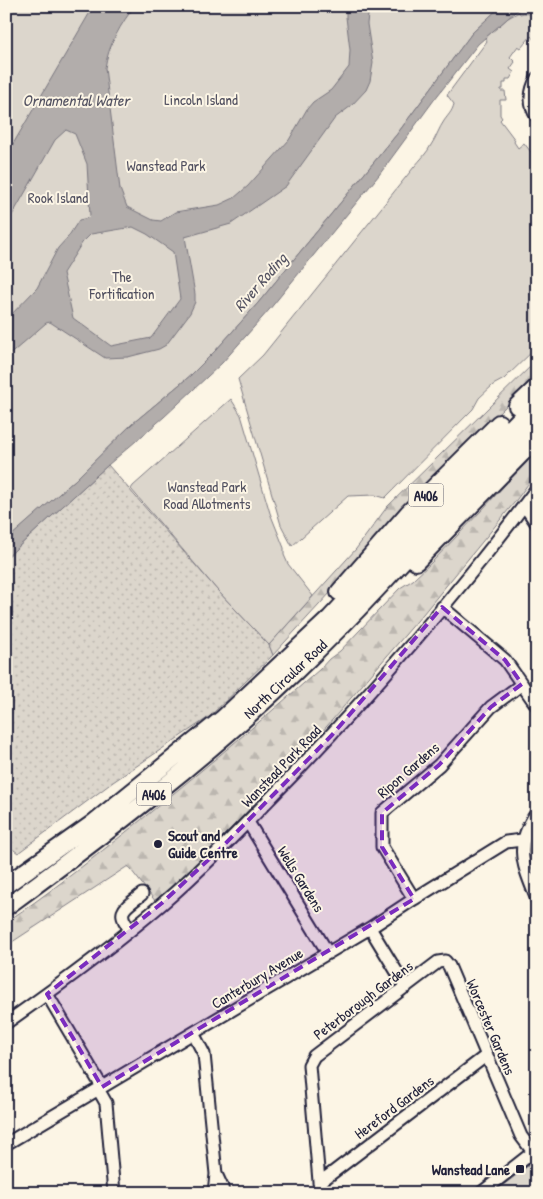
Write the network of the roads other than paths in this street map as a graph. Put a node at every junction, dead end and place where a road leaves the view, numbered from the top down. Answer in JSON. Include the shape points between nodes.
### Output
{"nodes":[{"id":1,"x":537,"y":78,"type":"edge"},
{"id":2,"x":537,"y":117,"type":"edge"},
{"id":3,"x":537,"y":386,"type":"edge"},
{"id":4,"x":537,"y":401,"type":"edge"},
{"id":5,"x":537,"y":420,"type":"edge"},
{"id":6,"x":537,"y":438,"type":"edge"},
{"id":7,"x":537,"y":488,"type":"edge"},
{"id":8,"x":524,"y":505,"type":"junction"},
{"id":9,"x":537,"y":524,"type":"edge"},
{"id":10,"x":442,"y":608,"type":"junction"},
{"id":11,"x":292,"y":654,"type":"junction"},
{"id":12,"x":295,"y":672,"type":"junction"},
{"id":13,"x":522,"y":684,"type":"junction"},
{"id":14,"x":537,"y":706,"type":"edge"},
{"id":15,"x":537,"y":812,"type":"edge"},
{"id":16,"x":248,"y":822,"type":"junction"},
{"id":17,"x":522,"y":840,"type":"junction"},
{"id":18,"x":6,"y":885,"type":"edge"},
{"id":19,"x":142,"y":894,"type":"dead end"},
{"id":20,"x":414,"y":898,"type":"junction"},
{"id":21,"x":537,"y":900,"type":"edge"},
{"id":22,"x":6,"y":907,"type":"edge"},
{"id":23,"x":370,"y":928,"type":"junction"},
{"id":24,"x":130,"y":929,"type":"junction"},
{"id":25,"x":328,"y":952,"type":"junction"},
{"id":26,"x":449,"y":966,"type":"joint"},
{"id":27,"x":406,"y":987,"type":"junction"},
{"id":28,"x":47,"y":994,"type":"junction"},
{"id":29,"x":6,"y":1023,"type":"edge"},
{"id":30,"x":193,"y":1034,"type":"junction"},
{"id":31,"x":487,"y":1054,"type":"junction"},
{"id":32,"x":100,"y":1088,"type":"junction"},
{"id":33,"x":6,"y":1144,"type":"edge"},
{"id":34,"x":535,"y":1150,"type":"edge"},
{"id":35,"x":216,"y":1174,"type":"junction"},
{"id":36,"x":320,"y":1188,"type":"edge"},
{"id":37,"x":114,"y":1193,"type":"edge"},
{"id":38,"x":214,"y":1193,"type":"edge"},
{"id":39,"x":222,"y":1193,"type":"edge"},
{"id":40,"x":481,"y":1193,"type":"edge"}],
"edges":[{"from":1,"to":2,"type":"street","via":[[532,86],[531,102]]},
{"from":3,"to":11,"type":"highway","number":"A406","via":[[408,513],[323,611]]},
{"from":4,"to":11,"type":"highway","name":"North Circular Road","number":"A406"},
{"from":5,"to":12,"type":"highway","name":"North Circular Road","number":"A406"},
{"from":6,"to":12,"type":"highway","number":"A406","via":[[384,593]]},
{"from":7,"to":8,"type":"street","name":"Wanstead Park Road"},
{"from":8,"to":9,"type":"street"},
{"from":8,"to":10,"type":"street","name":"Wanstead Park Road"},
{"from":10,"to":13,"type":"street","via":[[505,660]]},
{"from":10,"to":16,"type":"street","name":"Wanstead Park Road","via":[[332,735]]},
{"from":11,"to":18,"type":"highway","name":"North Circular Road","number":"A406","via":[[215,726],[92,824]]},
{"from":12,"to":22,"type":"highway","name":"North Circular Road","number":"A406","via":[[229,732],[101,838]]},
{"from":13,"to":14,"type":"street"},
{"from":13,"to":20,"type":"street","name":"Ripon Gardens","via":[[491,707],[440,765],[382,813],[382,847]]},
{"from":15,"to":17,"type":"street"},
{"from":16,"to":24,"type":"street","name":"Wanstead Park Road","via":[[188,880]]},
{"from":16,"to":25,"type":"street","name":"Wells Gardens"},
{"from":17,"to":20,"type":"street","name":"Canterbury Avenue","via":[[506,842]]},
{"from":17,"to":21,"type":"street","via":[[522,862]]},
{"from":19,"to":24,"type":"street","via":[[124,909],[122,915]]},
{"from":20,"to":23,"type":"street","name":"Canterbury Avenue"},
{"from":23,"to":25,"type":"street","name":"Canterbury Avenue"},
{"from":23,"to":27,"type":"street"},
{"from":24,"to":28,"type":"street","name":"Wanstead Park Road"},
{"from":25,"to":30,"type":"street","name":"Canterbury Avenue"},
{"from":26,"to":27,"type":"street","name":"Peterborough Gardens","via":[[445,961],[438,962]]},
{"from":26,"to":31,"type":"street","name":"Worcester Gardens"},
{"from":27,"to":36,"type":"street","name":"Peterborough Gardens","via":[[314,1056],[309,1064]]},
{"from":28,"to":29,"type":"street","name":"Wanstead Park Road"},
{"from":28,"to":32,"type":"street"},
{"from":30,"to":32,"type":"street","name":"Canterbury Avenue"},
{"from":30,"to":35,"type":"street","via":[[204,1054]]},
{"from":31,"to":34,"type":"street","name":"Worcester Gardens","via":[[521,1136]]},
{"from":31,"to":36,"type":"street","name":"Hereford Gardens"},
{"from":32,"to":33,"type":"street","name":"Canterbury Avenue"},
{"from":32,"to":37,"type":"street","via":[[106,1103]]},
{"from":34,"to":40,"type":"street"},
{"from":35,"to":38,"type":"street"},
{"from":35,"to":39,"type":"street"}]}
